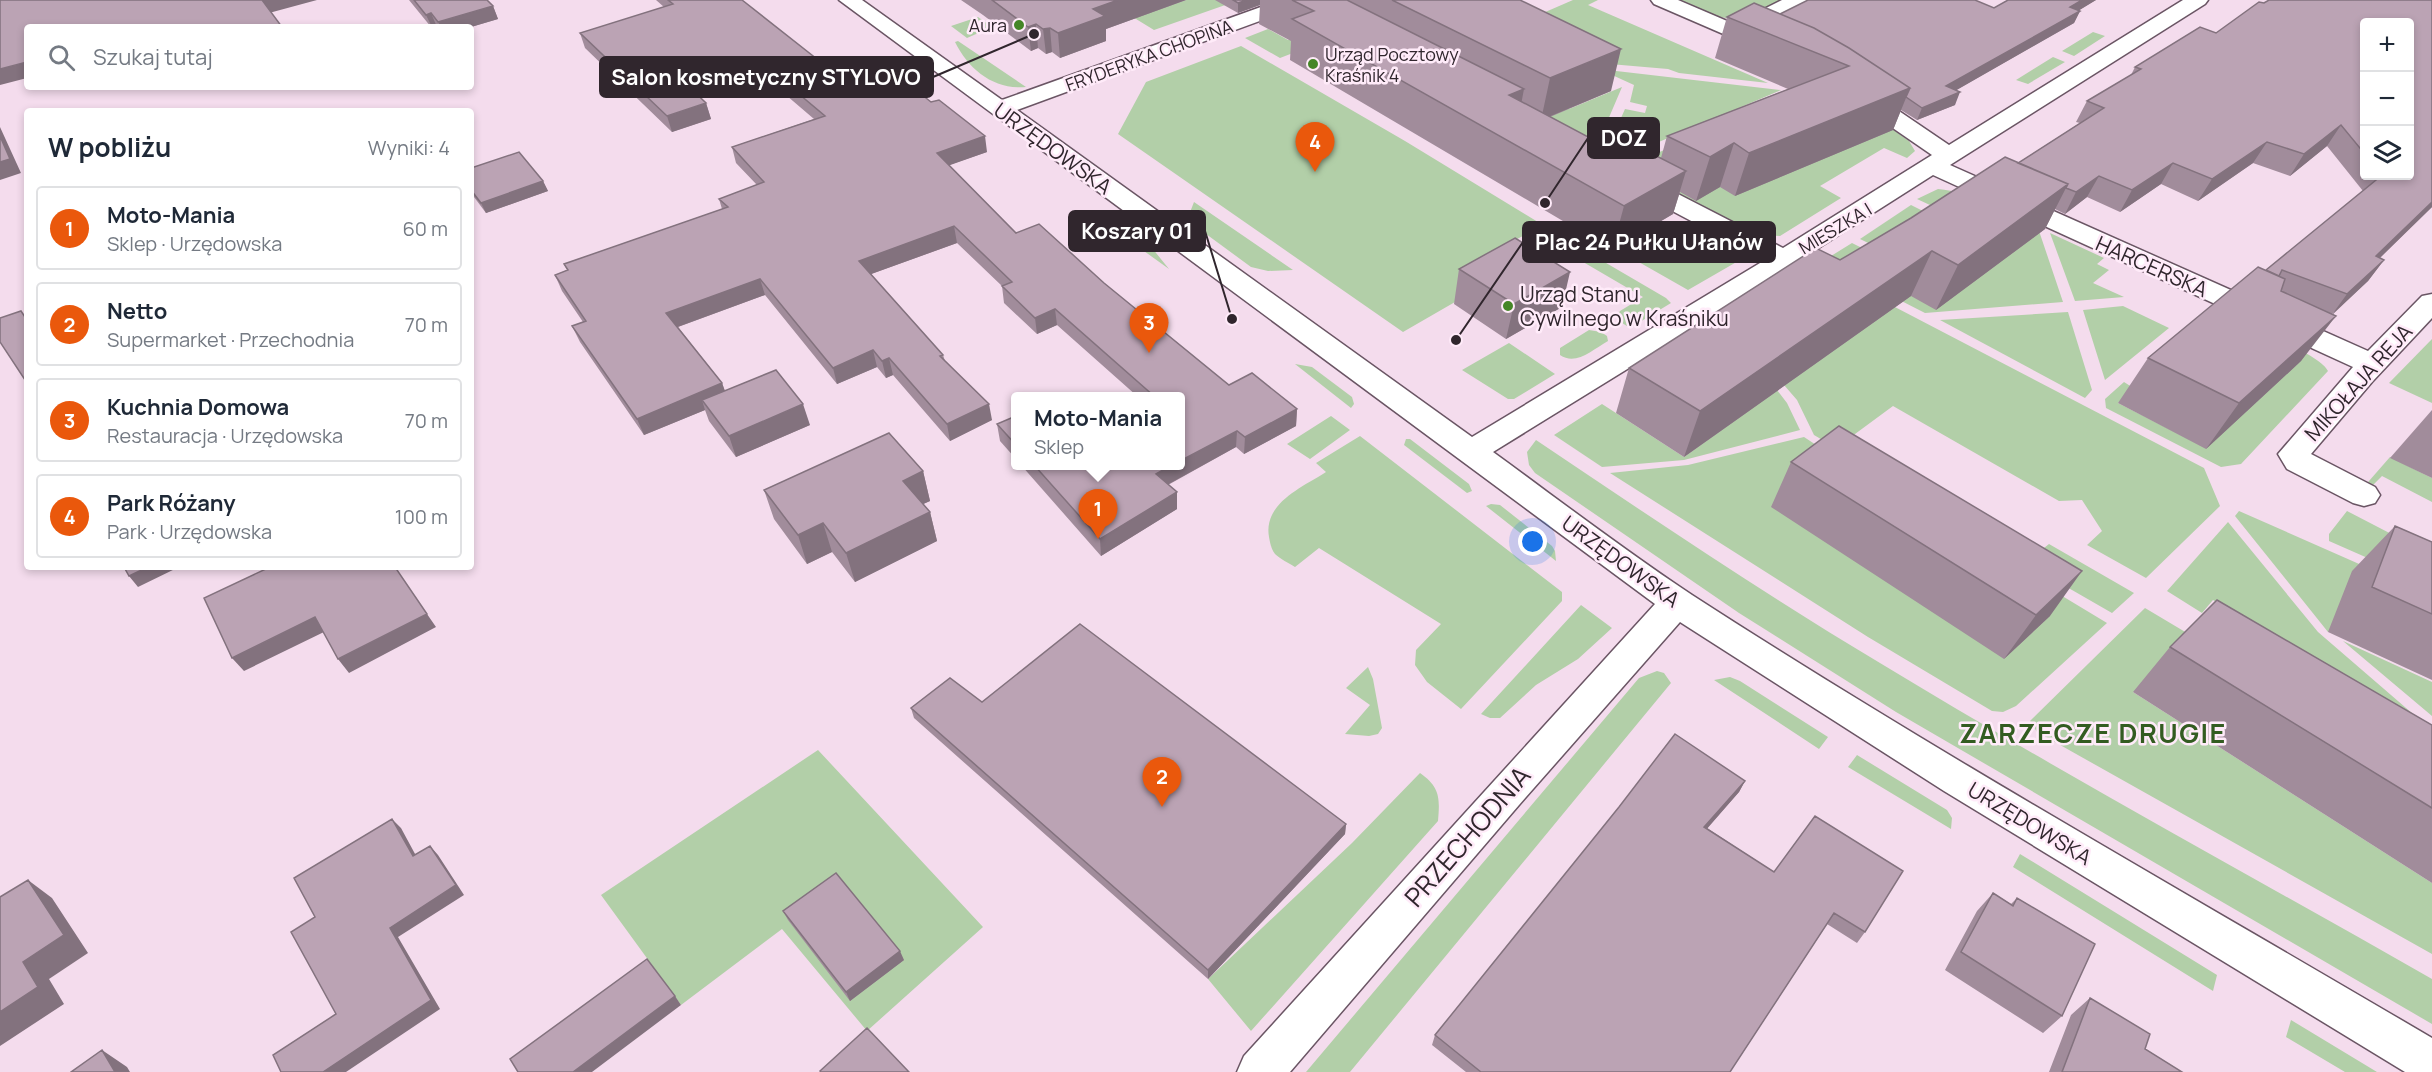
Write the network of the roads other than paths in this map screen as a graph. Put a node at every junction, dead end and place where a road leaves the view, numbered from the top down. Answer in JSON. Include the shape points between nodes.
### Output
{"nodes":[{"id":1,"x":849,"y":0,"type":"edge"},
{"id":2,"x":1661,"y":0,"type":"edge"},
{"id":3,"x":1798,"y":0,"type":"edge"},
{"id":4,"x":2198,"y":0,"type":"edge"},
{"id":5,"x":1295,"y":1,"type":"edge"},
{"id":6,"x":1317,"y":15,"type":"edge"},
{"id":7,"x":1735,"y":32,"type":"junction"},
{"id":8,"x":1788,"y":54,"type":"edge"},
{"id":9,"x":1843,"y":83,"type":"edge"},
{"id":10,"x":999,"y":109,"type":"junction"},
{"id":11,"x":1941,"y":161,"type":"junction"},
{"id":12,"x":1619,"y":173,"type":"edge"},
{"id":13,"x":1784,"y":259,"type":"junction"},
{"id":14,"x":2432,"y":302,"type":"edge"},
{"id":15,"x":2372,"y":364,"type":"junction"},
{"id":16,"x":1470,"y":452,"type":"junction"},
{"id":17,"x":2364,"y":495,"type":"dead end"},
{"id":18,"x":1677,"y":602,"type":"junction"},
{"id":19,"x":2432,"y":1063,"type":"edge"},
{"id":20,"x":1260,"y":1072,"type":"edge"}],
"edges":[{"from":1,"to":10,"type":"street","name":"URZĘDOWSKA"},
{"from":2,"to":7,"type":"street"},
{"from":3,"to":7,"type":"street"},
{"from":4,"to":11,"type":"street","name":"MIESZKA I"},
{"from":5,"to":6,"type":"street"},
{"from":5,"to":10,"type":"street","name":"FRYDERYKA CHOPINA"},
{"from":7,"to":8,"type":"street"},
{"from":9,"to":11,"type":"street","name":"HARCERSKA"},
{"from":10,"to":16,"type":"street","name":"URZĘDOWSKA"},
{"from":11,"to":13,"type":"street","name":"MIESZKA I"},
{"from":11,"to":15,"type":"street","name":"HARCERSKA"},
{"from":12,"to":13,"type":"street"},
{"from":13,"to":16,"type":"street","name":"MIESZKA I"},
{"from":14,"to":15,"type":"street","name":"MIKOŁAJA REJA"},
{"from":15,"to":17,"type":"street","name":"MIKOŁAJA REJA","via":[[2294,454],[2298,461]]},
{"from":16,"to":18,"type":"street","name":"URZĘDOWSKA"},
{"from":18,"to":19,"type":"street","name":"URZĘDOWSKA","via":[[1812,691]]},
{"from":18,"to":20,"type":"street","name":"PRZECHODNIA"}]}
